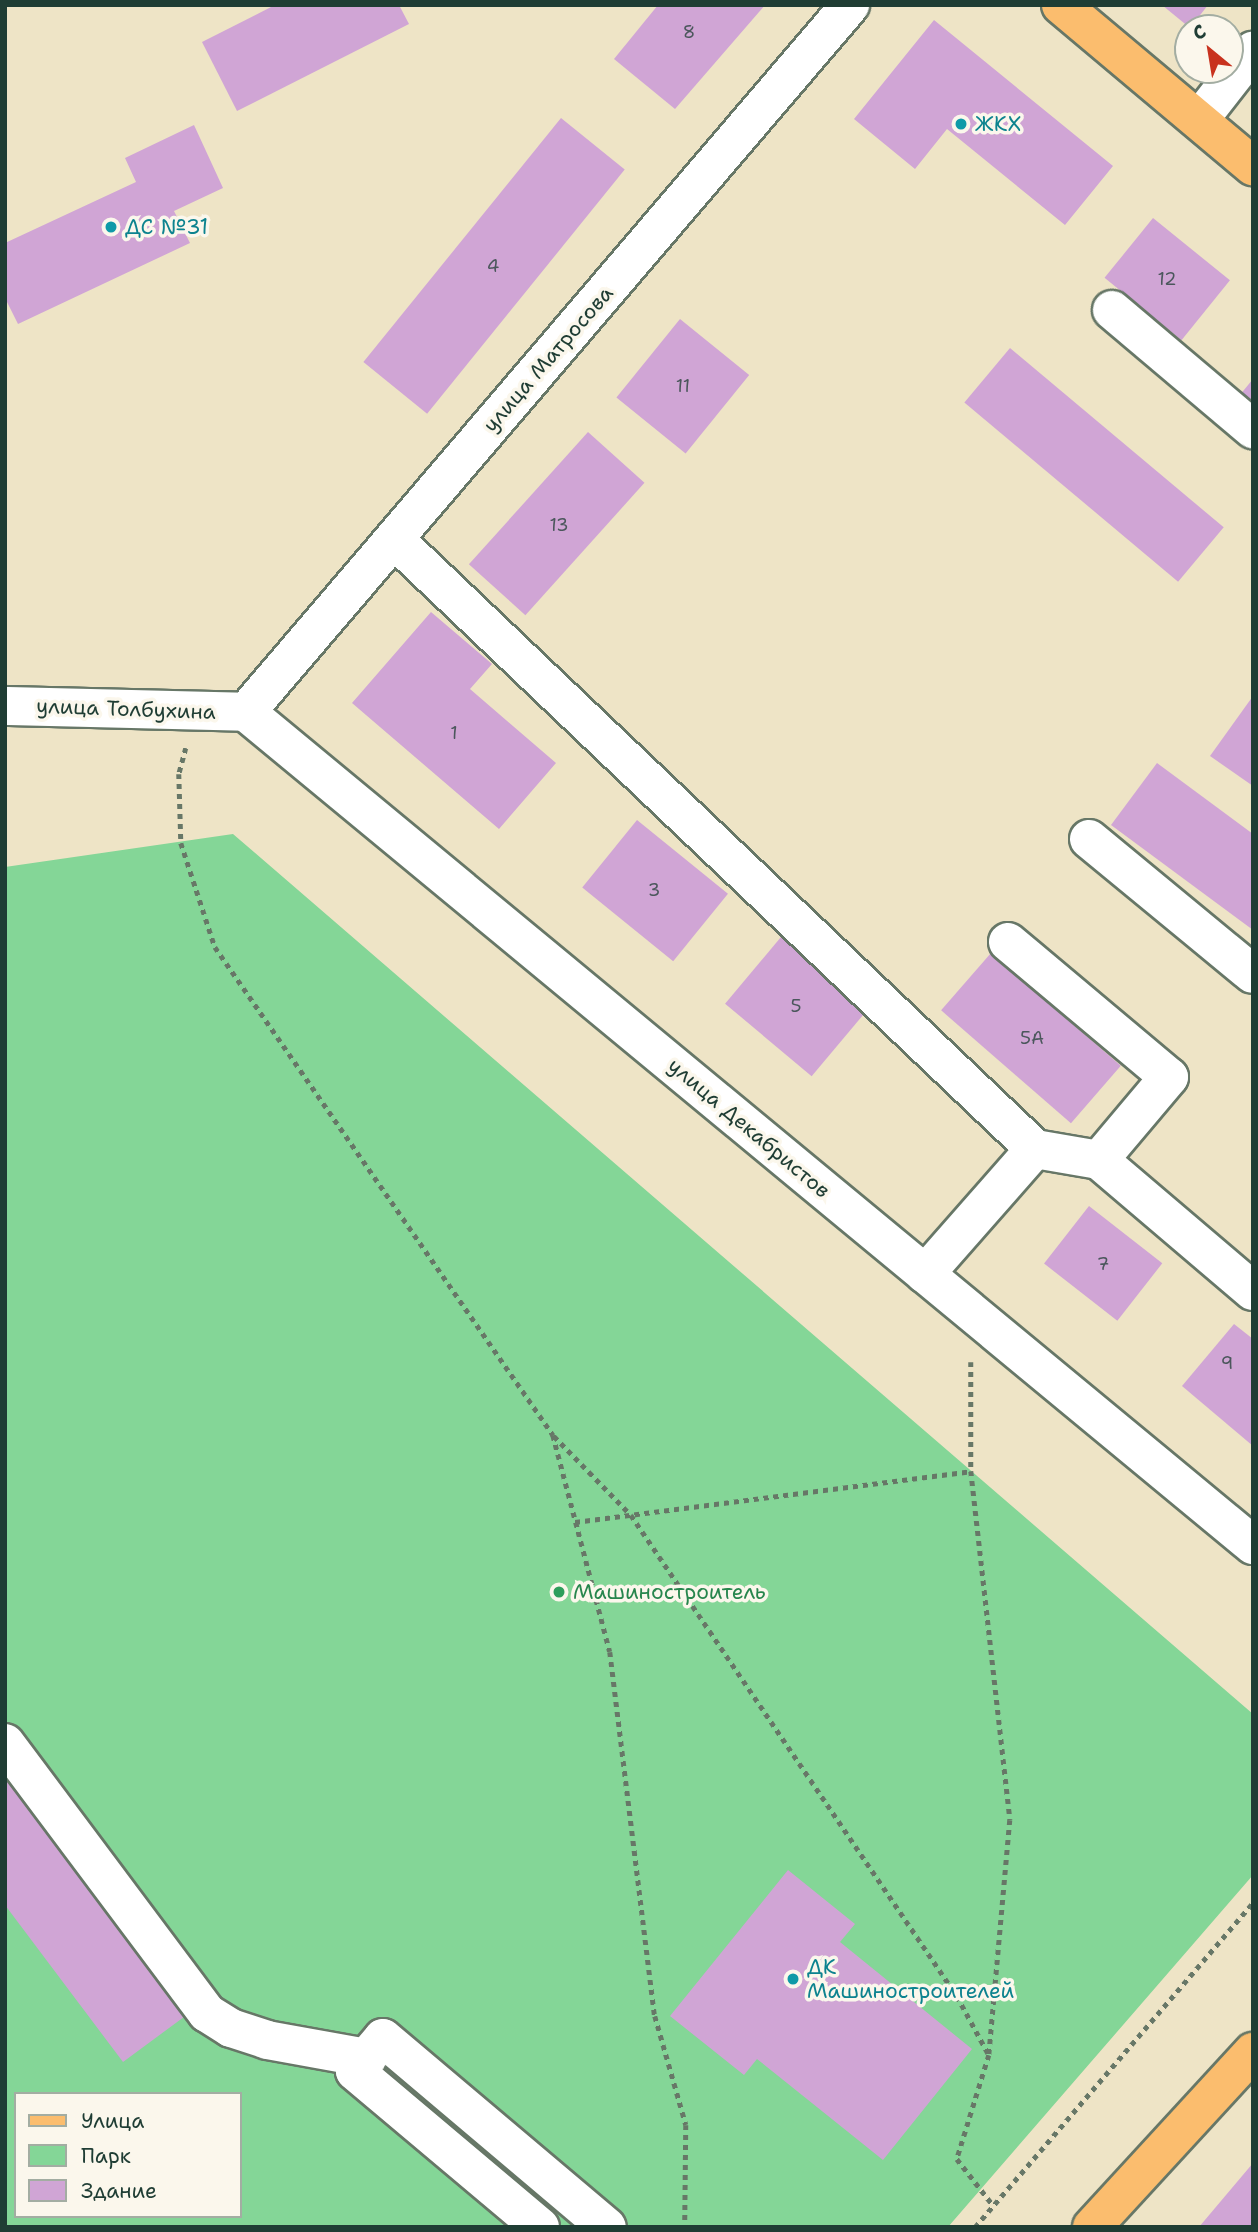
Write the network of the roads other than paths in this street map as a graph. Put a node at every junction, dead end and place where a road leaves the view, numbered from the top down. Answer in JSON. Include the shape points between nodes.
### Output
{"nodes":[{"id":1,"x":850,"y":5,"type":"edge"},
{"id":2,"x":1061,"y":5,"type":"edge"},
{"id":3,"x":1253,"y":51,"type":"edge"},
{"id":4,"x":1199,"y":121,"type":"junction"},
{"id":5,"x":1253,"y":166,"type":"edge"},
{"id":6,"x":1112,"y":310,"type":"dead end"},
{"id":7,"x":1253,"y":429,"type":"edge"},
{"id":8,"x":394,"y":539,"type":"junction"},
{"id":9,"x":5,"y":706,"type":"edge"},
{"id":10,"x":246,"y":712,"type":"junction"},
{"id":11,"x":1089,"y":839,"type":"dead end"},
{"id":12,"x":1009,"y":943,"type":"dead end"},
{"id":13,"x":1253,"y":974,"type":"edge"},
{"id":14,"x":1035,"y":1149,"type":"junction"},
{"id":15,"x":1099,"y":1160,"type":"junction"},
{"id":16,"x":925,"y":1274,"type":"junction"},
{"id":17,"x":1253,"y":1291,"type":"edge"},
{"id":18,"x":1253,"y":1545,"type":"edge"},
{"id":19,"x":5,"y":1743,"type":"edge"},
{"id":20,"x":1253,"y":2052,"type":"edge"},
{"id":21,"x":367,"y":2057,"type":"junction"},
{"id":22,"x":540,"y":2227,"type":"edge"},
{"id":23,"x":607,"y":2227,"type":"edge"},
{"id":24,"x":1092,"y":2227,"type":"edge"}],
"edges":[{"from":1,"to":8,"type":"street","name":"улица Матросова"},
{"from":2,"to":4,"type":"main road"},
{"from":3,"to":4,"type":"street"},
{"from":4,"to":5,"type":"main road"},
{"from":6,"to":7,"type":"street"},
{"from":8,"to":10,"type":"street","name":"улица Матросова"},
{"from":8,"to":14,"type":"street"},
{"from":9,"to":10,"type":"street","name":"улица Толбухина"},
{"from":10,"to":16,"type":"street","name":"улица Декабристов"},
{"from":11,"to":13,"type":"street"},
{"from":12,"to":15,"type":"street","via":[[1170,1077]]},
{"from":14,"to":15,"type":"street"},
{"from":14,"to":16,"type":"street"},
{"from":15,"to":17,"type":"street"},
{"from":16,"to":18,"type":"street","name":"улица Декабристов"},
{"from":19,"to":21,"type":"street","via":[[207,2012],[231,2028],[267,2040]]},
{"from":20,"to":24,"type":"main road"},
{"from":21,"to":22,"type":"street","via":[[355,2071]]},
{"from":21,"to":23,"type":"street","via":[[383,2038]]}]}
